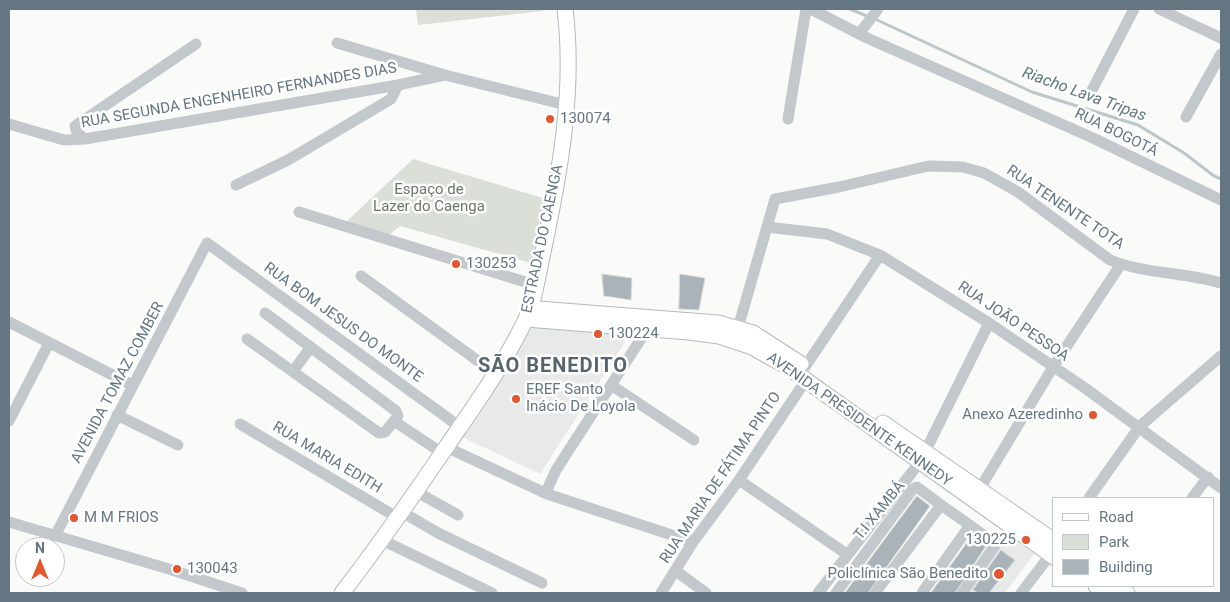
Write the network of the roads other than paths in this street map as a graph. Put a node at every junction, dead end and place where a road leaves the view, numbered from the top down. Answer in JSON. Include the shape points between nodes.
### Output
{"nodes":[{"id":1,"x":565,"y":9,"type":"edge"},
{"id":2,"x":806,"y":9,"type":"edge"},
{"id":3,"x":811,"y":9,"type":"edge"},
{"id":4,"x":878,"y":9,"type":"edge"},
{"id":5,"x":1134,"y":9,"type":"edge"},
{"id":6,"x":1160,"y":9,"type":"edge"},
{"id":7,"x":859,"y":34,"type":"junction"},
{"id":8,"x":1221,"y":38,"type":"edge"},
{"id":9,"x":337,"y":43,"type":"dead end"},
{"id":10,"x":196,"y":44,"type":"dead end"},
{"id":11,"x":1221,"y":54,"type":"edge"},
{"id":12,"x":444,"y":75,"type":"junction"},
{"id":13,"x":398,"y":85,"type":"junction"},
{"id":14,"x":1089,"y":96,"type":"dead end"},
{"id":15,"x":566,"y":105,"type":"junction"},
{"id":16,"x":1186,"y":117,"type":"dead end"},
{"id":17,"x":788,"y":118,"type":"dead end"},
{"id":18,"x":9,"y":124,"type":"edge"},
{"id":19,"x":85,"y":138,"type":"junction"},
{"id":20,"x":236,"y":185,"type":"dead end"},
{"id":21,"x":1221,"y":200,"type":"edge"},
{"id":22,"x":299,"y":212,"type":"dead end"},
{"id":23,"x":767,"y":227,"type":"junction"},
{"id":24,"x":207,"y":243,"type":"joint"},
{"id":25,"x":880,"y":255,"type":"junction"},
{"id":26,"x":1121,"y":264,"type":"junction"},
{"id":27,"x":361,"y":276,"type":"dead end"},
{"id":28,"x":1221,"y":283,"type":"edge"},
{"id":29,"x":535,"y":285,"type":"junction"},
{"id":30,"x":265,"y":313,"type":"dead end"},
{"id":31,"x":528,"y":314,"type":"junction"},
{"id":32,"x":9,"y":322,"type":"edge"},
{"id":33,"x":989,"y":323,"type":"junction"},
{"id":34,"x":648,"y":328,"type":"junction"},
{"id":35,"x":738,"y":328,"type":"junction"},
{"id":36,"x":247,"y":339,"type":"dead end"},
{"id":37,"x":49,"y":343,"type":"junction"},
{"id":38,"x":311,"y":347,"type":"junction"},
{"id":39,"x":1221,"y":356,"type":"edge"},
{"id":40,"x":1053,"y":367,"type":"junction"},
{"id":41,"x":293,"y":371,"type":"junction"},
{"id":42,"x":496,"y":374,"type":"junction"},
{"id":43,"x":806,"y":374,"type":"junction"},
{"id":44,"x":611,"y":385,"type":"junction"},
{"id":45,"x":132,"y":386,"type":"junction"},
{"id":46,"x":118,"y":415,"type":"junction"},
{"id":47,"x":9,"y":421,"type":"edge"},
{"id":48,"x":394,"y":421,"type":"junction"},
{"id":49,"x":240,"y":424,"type":"dead end"},
{"id":50,"x":1140,"y":426,"type":"junction"},
{"id":51,"x":460,"y":427,"type":"junction"},
{"id":52,"x":694,"y":440,"type":"dead end"},
{"id":53,"x":178,"y":445,"type":"dead end"},
{"id":54,"x":444,"y":450,"type":"junction"},
{"id":55,"x":922,"y":456,"type":"junction"},
{"id":56,"x":1208,"y":477,"type":"junction"},
{"id":57,"x":739,"y":480,"type":"junction"},
{"id":58,"x":1221,"y":488,"type":"edge"},
{"id":59,"x":979,"y":490,"type":"junction"},
{"id":60,"x":417,"y":492,"type":"junction"},
{"id":61,"x":547,"y":494,"type":"junction"},
{"id":62,"x":1090,"y":497,"type":"edge"},
{"id":63,"x":1193,"y":497,"type":"edge"},
{"id":64,"x":941,"y":505,"type":"junction"},
{"id":65,"x":400,"y":515,"type":"junction"},
{"id":66,"x":458,"y":515,"type":"dead end"},
{"id":67,"x":9,"y":522,"type":"edge"},
{"id":68,"x":971,"y":526,"type":"junction"},
{"id":69,"x":55,"y":536,"type":"junction"},
{"id":70,"x":382,"y":540,"type":"junction"},
{"id":71,"x":693,"y":542,"type":"junction"},
{"id":72,"x":1052,"y":550,"type":"edge"},
{"id":73,"x":1052,"y":550,"type":"edge"},
{"id":74,"x":1052,"y":552,"type":"edge"},
{"id":75,"x":848,"y":555,"type":"junction"},
{"id":76,"x":676,"y":571,"type":"junction"},
{"id":77,"x":542,"y":583,"type":"dead end"},
{"id":78,"x":1104,"y":587,"type":"edge"},
{"id":79,"x":1119,"y":589,"type":"edge"},
{"id":80,"x":242,"y":593,"type":"edge"},
{"id":81,"x":342,"y":593,"type":"edge"},
{"id":82,"x":492,"y":593,"type":"edge"},
{"id":83,"x":661,"y":593,"type":"edge"},
{"id":84,"x":706,"y":593,"type":"edge"},
{"id":85,"x":818,"y":593,"type":"edge"},
{"id":86,"x":836,"y":593,"type":"edge"},
{"id":87,"x":875,"y":593,"type":"edge"},
{"id":88,"x":922,"y":593,"type":"edge"},
{"id":89,"x":962,"y":593,"type":"edge"},
{"id":90,"x":1021,"y":593,"type":"edge"}],
"edges":[{"from":1,"to":15,"type":"main road","name":"ESTRADA DO CAENGA","via":[[569,58]]},
{"from":2,"to":17,"type":"street"},
{"from":3,"to":7,"type":"street","name":"RUA BOGOTÁ"},
{"from":4,"to":7,"type":"street"},
{"from":5,"to":14,"type":"street"},
{"from":6,"to":8,"type":"street"},
{"from":7,"to":21,"type":"street","name":"RUA BOGOTÁ","via":[[1094,138]]},
{"from":9,"to":12,"type":"street","name":"RUA SEGUNDA ENGENHEIRO FERNANDES DIAS"},
{"from":10,"to":19,"type":"street","via":[[75,126],[77,133]]},
{"from":11,"to":16,"type":"street"},
{"from":12,"to":13,"type":"street","name":"RUA SEGUNDA ENGENHEIRO FERNANDES DIAS"},
{"from":12,"to":15,"type":"street","name":"RUA SEGUNDA ENGENHEIRO FERNANDES DIAS"},
{"from":13,"to":19,"type":"street","name":"RUA SEGUNDA ENGENHEIRO FERNANDES DIAS"},
{"from":13,"to":20,"type":"street","via":[[391,99],[376,109],[288,160]]},
{"from":15,"to":29,"type":"main road","name":"ESTRADA DO CAENGA","via":[[558,177]]},
{"from":18,"to":19,"type":"street","name":"RUA SEGUNDA ENGENHEIRO FERNANDES DIAS","via":[[64,140]]},
{"from":22,"to":29,"type":"street"},
{"from":23,"to":25,"type":"street","name":"RUA JOÃO PESSOA","via":[[827,234]]},
{"from":23,"to":26,"type":"street","name":"RUA TENENTE TOTA","via":[[774,199],[944,165],[963,167],[1000,181],[1102,256]]},
{"from":23,"to":35,"type":"street"},
{"from":24,"to":45,"type":"street","name":"AVENIDA TOMAZ COMBER"},
{"from":24,"to":51,"type":"street","name":"RUA BOM JESUS DO MONTE"},
{"from":25,"to":33,"type":"street","name":"RUA JOÃO PESSOA"},
{"from":25,"to":43,"type":"street","name":"RUA MARIA DE FÁTIMA PINTO"},
{"from":26,"to":28,"type":"street","name":"RUA TENENTE TOTA"},
{"from":26,"to":40,"type":"street"},
{"from":27,"to":42,"type":"street"},
{"from":29,"to":31,"type":"main road","name":"ESTRADA DO CAENGA"},
{"from":30,"to":38,"type":"street"},
{"from":31,"to":34,"type":"main road","name":"AVENIDA PRESIDENTE KENNEDY"},
{"from":31,"to":35,"type":"main road","name":"AVENIDA PRESIDENTE KENNEDY","via":[[696,320]]},
{"from":31,"to":42,"type":"main road","name":"ESTRADA DO CAENGA"},
{"from":32,"to":37,"type":"street"},
{"from":33,"to":40,"type":"street","name":"RUA JOÃO PESSOA"},
{"from":33,"to":55,"type":"street"},
{"from":34,"to":43,"type":"main road","name":"AVENIDA PRESIDENTE KENNEDY","via":[[719,336],[752,347]]},
{"from":34,"to":44,"type":"street"},
{"from":35,"to":43,"type":"main road","name":"AVENIDA PRESIDENTE KENNEDY","via":[[775,346]]},
{"from":36,"to":41,"type":"street"},
{"from":37,"to":45,"type":"street"},
{"from":37,"to":47,"type":"street"},
{"from":38,"to":41,"type":"street"},
{"from":38,"to":48,"type":"street","via":[[396,411],[398,416]]},
{"from":39,"to":50,"type":"street"},
{"from":40,"to":50,"type":"street","name":"RUA JOÃO PESSOA"},
{"from":40,"to":59,"type":"street"},
{"from":41,"to":48,"type":"street","via":[[379,433],[385,432]]},
{"from":42,"to":51,"type":"main road","name":"ESTRADA DO CAENGA"},
{"from":43,"to":55,"type":"main road","name":"AVENIDA PRESIDENTE KENNEDY"},
{"from":43,"to":57,"type":"street","name":"RUA MARIA DE FÁTIMA PINTO"},
{"from":44,"to":52,"type":"street"},
{"from":44,"to":61,"type":"street","via":[[552,476]]},
{"from":45,"to":46,"type":"street","name":"AVENIDA TOMAZ COMBER"},
{"from":46,"to":53,"type":"street"},
{"from":46,"to":69,"type":"street","name":"AVENIDA TOMAZ COMBER"},
{"from":48,"to":54,"type":"street"},
{"from":49,"to":65,"type":"street","name":"RUA MARIA EDITH"},
{"from":50,"to":56,"type":"street","name":"RUA JOÃO PESSOA"},
{"from":50,"to":62,"type":"street"},
{"from":51,"to":54,"type":"main road","name":"ESTRADA DO CAENGA"},
{"from":54,"to":60,"type":"main road","name":"ESTRADA DO CAENGA"},
{"from":54,"to":61,"type":"street"},
{"from":55,"to":59,"type":"main road","name":"AVENIDA PRESIDENTE KENNEDY"},
{"from":55,"to":72,"type":"main road","name":"AVENIDA PRESIDENTE KENNEDY"},
{"from":55,"to":75,"type":"street"},
{"from":56,"to":58,"type":"street","name":"RUA JOÃO PESSOA"},
{"from":56,"to":63,"type":"street"},
{"from":57,"to":71,"type":"street","name":"RUA MARIA DE FÁTIMA PINTO"},
{"from":57,"to":75,"type":"street"},
{"from":59,"to":73,"type":"main road","name":"AVENIDA PRESIDENTE KENNEDY"},
{"from":60,"to":65,"type":"main road","name":"ESTRADA DO CAENGA"},
{"from":60,"to":66,"type":"street"},
{"from":61,"to":71,"type":"street"},
{"from":64,"to":68,"type":"street"},
{"from":64,"to":86,"type":"street","name":"T.I XAMBÁ","via":[[917,488],[913,489]]},
{"from":64,"to":87,"type":"street"},
{"from":65,"to":70,"type":"main road","name":"ESTRADA DO CAENGA"},
{"from":65,"to":77,"type":"street","name":"RUA MARIA EDITH"},
{"from":67,"to":69,"type":"street"},
{"from":68,"to":88,"type":"street"},
{"from":68,"to":89,"type":"street","via":[[996,544],[996,548]]},
{"from":69,"to":80,"type":"street"},
{"from":70,"to":81,"type":"main road","name":"ESTRADA DO CAENGA"},
{"from":70,"to":82,"type":"street"},
{"from":71,"to":76,"type":"street","name":"RUA MARIA DE FÁTIMA PINTO"},
{"from":74,"to":90,"type":"street"},
{"from":75,"to":85,"type":"street"},
{"from":76,"to":83,"type":"street","name":"RUA MARIA DE FÁTIMA PINTO"},
{"from":76,"to":84,"type":"street"},
{"from":78,"to":79,"type":"main road"}]}
